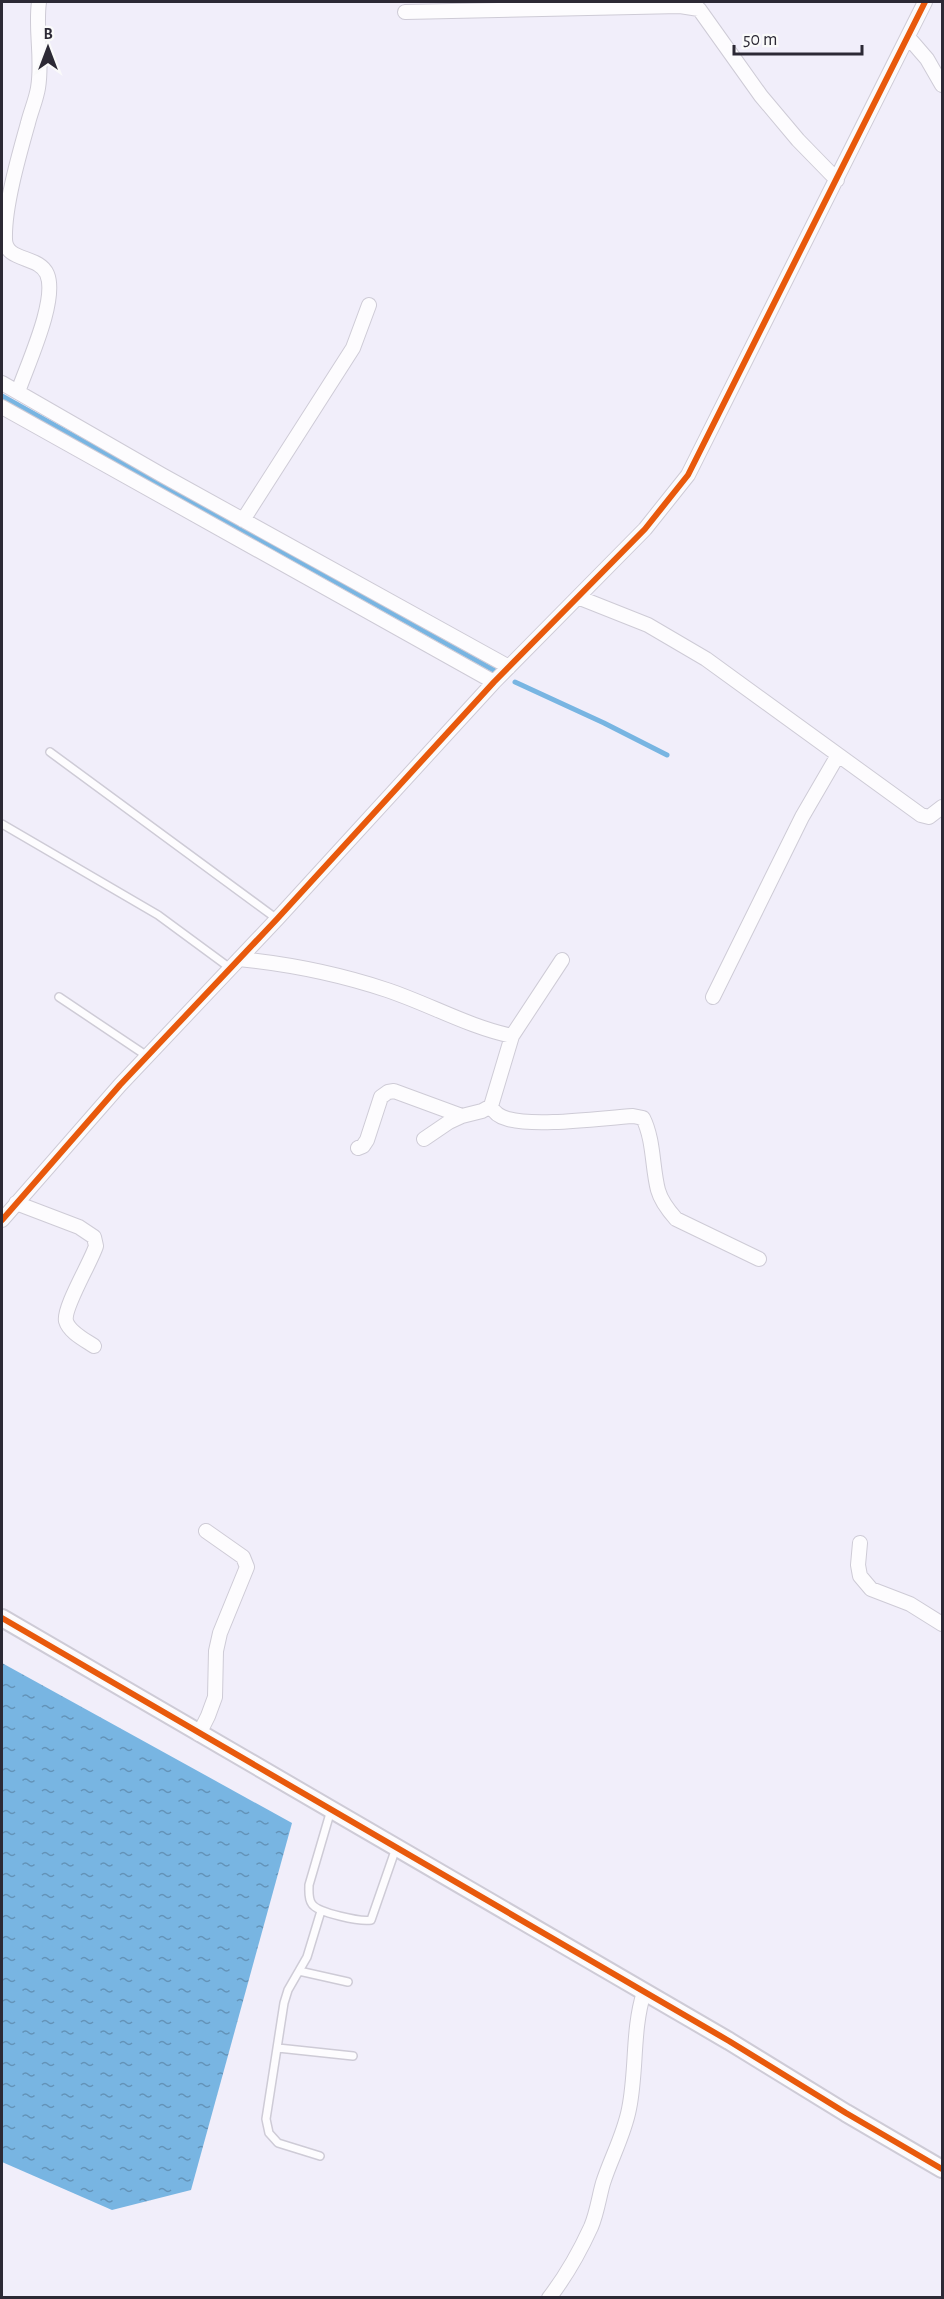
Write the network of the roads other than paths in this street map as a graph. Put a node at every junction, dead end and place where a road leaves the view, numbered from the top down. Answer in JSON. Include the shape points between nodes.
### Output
{"nodes":[{"id":1,"x":39,"y":2,"type":"edge"},
{"id":2,"x":925,"y":2,"type":"edge"},
{"id":3,"x":405,"y":12,"type":"dead end"},
{"id":4,"x":908,"y":37,"type":"junction"},
{"id":5,"x":942,"y":85,"type":"edge"},
{"id":6,"x":837,"y":180,"type":"junction"},
{"id":7,"x":369,"y":305,"type":"dead end"},
{"id":8,"x":2,"y":382,"type":"edge"},
{"id":9,"x":18,"y":392,"type":"junction"},
{"id":10,"x":2,"y":407,"type":"edge"},
{"id":11,"x":243,"y":520,"type":"junction"},
{"id":12,"x":580,"y":598,"type":"junction"},
{"id":13,"x":510,"y":667,"type":"junction"},
{"id":14,"x":494,"y":682,"type":"junction"},
{"id":15,"x":51,"y":752,"type":"dead end"},
{"id":16,"x":838,"y":755,"type":"junction"},
{"id":17,"x":942,"y":807,"type":"edge"},
{"id":18,"x":2,"y":824,"type":"edge"},
{"id":19,"x":277,"y":919,"type":"junction"},
{"id":20,"x":562,"y":960,"type":"dead end"},
{"id":21,"x":234,"y":964,"type":"junction"},
{"id":22,"x":713,"y":997,"type":"dead end"},
{"id":23,"x":59,"y":998,"type":"dead end"},
{"id":24,"x":512,"y":1036,"type":"junction"},
{"id":25,"x":147,"y":1056,"type":"junction"},
{"id":26,"x":491,"y":1106,"type":"junction"},
{"id":27,"x":462,"y":1116,"type":"junction"},
{"id":28,"x":424,"y":1139,"type":"dead end"},
{"id":29,"x":358,"y":1148,"type":"dead end"},
{"id":30,"x":16,"y":1203,"type":"junction"},
{"id":31,"x":2,"y":1220,"type":"edge"},
{"id":32,"x":759,"y":1259,"type":"dead end"},
{"id":33,"x":94,"y":1346,"type":"dead end"},
{"id":34,"x":206,"y":1531,"type":"dead end"},
{"id":35,"x":860,"y":1543,"type":"dead end"},
{"id":36,"x":2,"y":1618,"type":"edge"},
{"id":37,"x":942,"y":1624,"type":"edge"},
{"id":38,"x":199,"y":1734,"type":"junction"},
{"id":39,"x":331,"y":1810,"type":"junction"},
{"id":40,"x":396,"y":1848,"type":"junction"},
{"id":41,"x":321,"y":1911,"type":"junction"},
{"id":42,"x":299,"y":1971,"type":"junction"},
{"id":43,"x":348,"y":1982,"type":"dead end"},
{"id":44,"x":644,"y":1992,"type":"junction"},
{"id":45,"x":278,"y":2048,"type":"junction"},
{"id":46,"x":353,"y":2056,"type":"dead end"},
{"id":47,"x":320,"y":2156,"type":"dead end"},
{"id":48,"x":942,"y":2169,"type":"edge"},
{"id":49,"x":549,"y":2298,"type":"edge"}],
"edges":[{"from":1,"to":9,"type":"street","via":[[38,89],[17,167],[5,241],[11,253],[44,268],[50,292]]},
{"from":2,"to":4,"type":"street"},
{"from":3,"to":6,"type":"street","via":[[680,6],[699,9],[761,96]]},
{"from":4,"to":5,"type":"street"},
{"from":4,"to":6,"type":"street"},
{"from":6,"to":12,"type":"street","via":[[688,475],[645,529]]},
{"from":7,"to":11,"type":"street","via":[[348,356]]},
{"from":8,"to":9,"type":"street"},
{"from":9,"to":11,"type":"street"},
{"from":10,"to":14,"type":"street"},
{"from":11,"to":13,"type":"street"},
{"from":12,"to":13,"type":"street"},
{"from":12,"to":16,"type":"street","via":[[648,625],[706,659]]},
{"from":13,"to":14,"type":"street"},
{"from":14,"to":19,"type":"street"},
{"from":15,"to":19,"type":"lane"},
{"from":16,"to":17,"type":"street","via":[[921,814],[929,817]]},
{"from":16,"to":22,"type":"street","via":[[802,817]]},
{"from":18,"to":21,"type":"lane"},
{"from":19,"to":21,"type":"street"},
{"from":20,"to":24,"type":"street"},
{"from":21,"to":24,"type":"street","via":[[276,962],[304,968],[387,990],[491,1032]]},
{"from":21,"to":25,"type":"street"},
{"from":23,"to":25,"type":"lane"},
{"from":24,"to":26,"type":"street"},
{"from":25,"to":30,"type":"street"},
{"from":26,"to":27,"type":"street"},
{"from":26,"to":32,"type":"street","via":[[498,1115],[510,1120],[643,1118],[658,1191],[667,1209],[676,1219]]},
{"from":27,"to":28,"type":"street"},
{"from":27,"to":29,"type":"street","via":[[388,1092],[381,1097],[367,1140]]},
{"from":30,"to":31,"type":"street"},
{"from":30,"to":33,"type":"street","via":[[79,1227],[94,1237],[96,1246],[67,1309],[66,1321]]},
{"from":34,"to":38,"type":"street","via":[[243,1557],[247,1567],[220,1633],[215,1696]]},
{"from":35,"to":37,"type":"street","via":[[860,1576],[871,1589],[910,1604]]},
{"from":36,"to":38,"type":"street"},
{"from":38,"to":39,"type":"street"},
{"from":39,"to":40,"type":"street"},
{"from":39,"to":41,"type":"lane","via":[[309,1885],[312,1905]]},
{"from":40,"to":41,"type":"lane","via":[[371,1920]]},
{"from":40,"to":44,"type":"street"},
{"from":41,"to":42,"type":"lane"},
{"from":42,"to":43,"type":"lane"},
{"from":42,"to":45,"type":"lane","via":[[284,2003]]},
{"from":44,"to":48,"type":"street"},
{"from":44,"to":49,"type":"street","via":[[636,2015],[634,2068],[622,2133],[591,2227]]},
{"from":45,"to":46,"type":"lane"},
{"from":45,"to":47,"type":"lane","via":[[266,2119],[269,2133],[278,2143]]}]}
